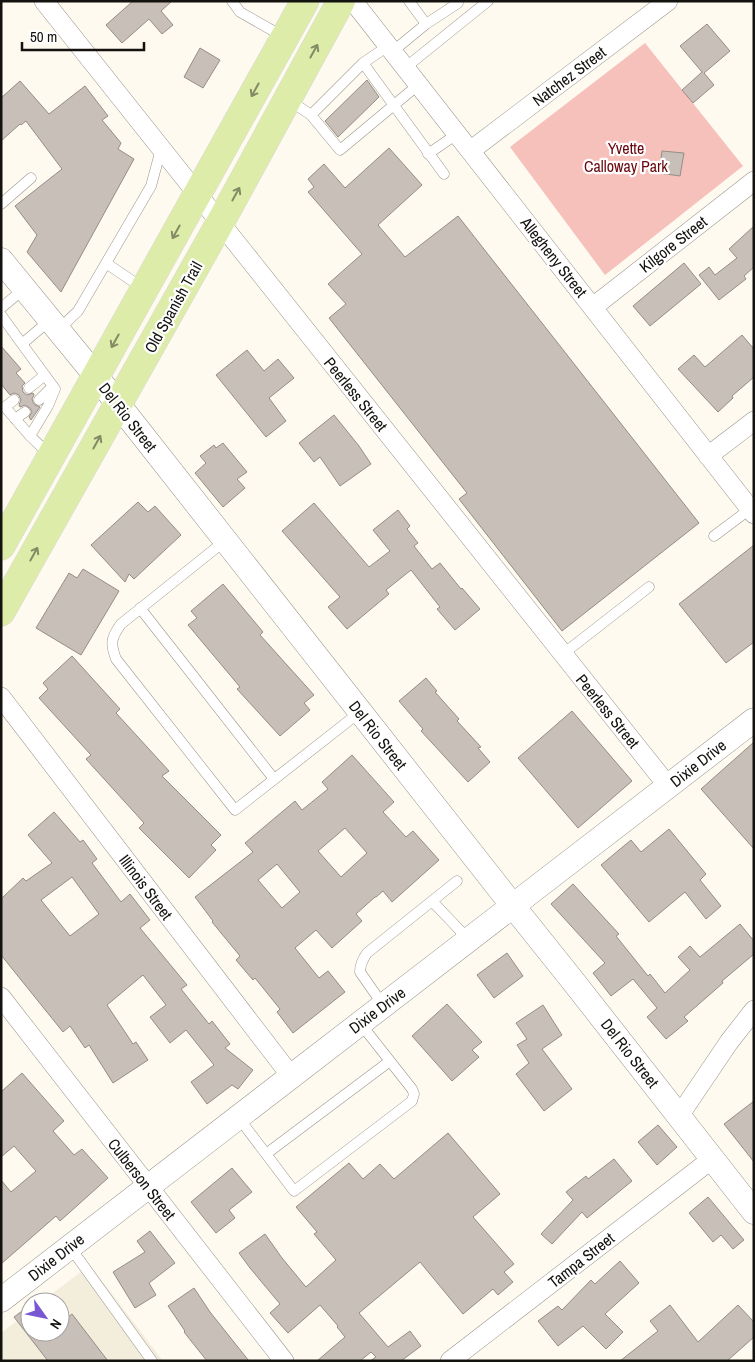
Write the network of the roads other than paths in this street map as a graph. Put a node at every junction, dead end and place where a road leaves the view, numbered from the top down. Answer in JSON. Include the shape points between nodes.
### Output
{"nodes":[{"id":1,"x":44,"y":1,"type":"edge"},
{"id":2,"x":305,"y":1,"type":"edge"},
{"id":3,"x":341,"y":1,"type":"edge"},
{"id":4,"x":354,"y":1,"type":"edge"},
{"id":5,"x":409,"y":1,"type":"edge"},
{"id":6,"x":456,"y":1,"type":"edge"},
{"id":7,"x":488,"y":1,"type":"edge"},
{"id":8,"x":668,"y":1,"type":"edge"},
{"id":9,"x":238,"y":3,"type":"edge"},
{"id":10,"x":426,"y":24,"type":"junction"},
{"id":11,"x":285,"y":37,"type":"junction"},
{"id":12,"x":390,"y":50,"type":"junction"},
{"id":13,"x":363,"y":64,"type":"junction"},
{"id":14,"x":405,"y":68,"type":"junction"},
{"id":15,"x":418,"y":86,"type":"junction"},
{"id":16,"x":288,"y":100,"type":"junction"},
{"id":17,"x":394,"y":106,"type":"junction"},
{"id":18,"x":311,"y":115,"type":"junction"},
{"id":19,"x":457,"y":134,"type":"junction"},
{"id":20,"x":161,"y":149,"type":"junction"},
{"id":21,"x":470,"y":151,"type":"junction"},
{"id":22,"x":428,"y":154,"type":"junction"},
{"id":23,"x":444,"y":174,"type":"dead end"},
{"id":24,"x":31,"y":178,"type":"dead end"},
{"id":25,"x":754,"y":181,"type":"edge"},
{"id":26,"x":197,"y":194,"type":"junction"},
{"id":27,"x":1,"y":204,"type":"edge"},
{"id":28,"x":220,"y":224,"type":"junction"},
{"id":29,"x":1,"y":260,"type":"edge"},
{"id":30,"x":106,"y":263,"type":"junction"},
{"id":31,"x":24,"y":288,"type":"junction"},
{"id":32,"x":144,"y":289,"type":"junction"},
{"id":33,"x":593,"y":306,"type":"junction"},
{"id":34,"x":1,"y":308,"type":"edge"},
{"id":35,"x":1,"y":316,"type":"edge"},
{"id":36,"x":54,"y":325,"type":"junction"},
{"id":37,"x":22,"y":344,"type":"junction"},
{"id":38,"x":45,"y":375,"type":"junction"},
{"id":39,"x":96,"y":376,"type":"junction"},
{"id":40,"x":53,"y":386,"type":"junction"},
{"id":41,"x":28,"y":388,"type":"dead end"},
{"id":42,"x":14,"y":400,"type":"dead end"},
{"id":43,"x":39,"y":400,"type":"dead end"},
{"id":44,"x":118,"y":404,"type":"junction"},
{"id":45,"x":61,"y":410,"type":"junction"},
{"id":46,"x":25,"y":412,"type":"dead end"},
{"id":47,"x":16,"y":419,"type":"junction"},
{"id":48,"x":754,"y":421,"type":"edge"},
{"id":49,"x":30,"y":436,"type":"junction"},
{"id":50,"x":51,"y":456,"type":"junction"},
{"id":51,"x":708,"y":456,"type":"junction"},
{"id":52,"x":752,"y":512,"type":"edge"},
{"id":53,"x":714,"y":536,"type":"dead end"},
{"id":54,"x":1,"y":546,"type":"edge"},
{"id":55,"x":218,"y":546,"type":"junction"},
{"id":56,"x":649,"y":587,"type":"dead end"},
{"id":57,"x":5,"y":596,"type":"edge"},
{"id":58,"x":140,"y":608,"type":"junction"},
{"id":59,"x":562,"y":654,"type":"junction"},
{"id":60,"x":1,"y":697,"type":"edge"},
{"id":61,"x":360,"y":712,"type":"junction"},
{"id":62,"x":754,"y":720,"type":"edge"},
{"id":63,"x":274,"y":780,"type":"junction"},
{"id":64,"x":668,"y":786,"type":"junction"},
{"id":65,"x":457,"y":881,"type":"dead end"},
{"id":66,"x":432,"y":901,"type":"junction"},
{"id":67,"x":513,"y":906,"type":"junction"},
{"id":68,"x":469,"y":940,"type":"junction"},
{"id":69,"x":1,"y":997,"type":"edge"},
{"id":70,"x":383,"y":1006,"type":"junction"},
{"id":71,"x":754,"y":1010,"type":"edge"},
{"id":72,"x":360,"y":1023,"type":"junction"},
{"id":73,"x":390,"y":1061,"type":"junction"},
{"id":74,"x":291,"y":1076,"type":"junction"},
{"id":75,"x":238,"y":1116,"type":"junction"},
{"id":76,"x":679,"y":1116,"type":"junction"},
{"id":77,"x":266,"y":1154,"type":"junction"},
{"id":78,"x":712,"y":1159,"type":"junction"},
{"id":79,"x":148,"y":1186,"type":"junction"},
{"id":80,"x":754,"y":1212,"type":"edge"},
{"id":81,"x":70,"y":1247,"type":"junction"},
{"id":82,"x":1,"y":1300,"type":"edge"},
{"id":83,"x":152,"y":1361,"type":"edge"},
{"id":84,"x":284,"y":1361,"type":"edge"},
{"id":85,"x":450,"y":1361,"type":"edge"}],
"edges":[{"from":1,"to":20,"type":"street","name":"Peerless Street"},
{"from":2,"to":11,"type":"main road","name":"Old Spanish Trail"},
{"from":16,"to":3,"type":"main road","name":"Old Spanish Trail","one_way":true},
{"from":4,"to":12,"type":"street","name":"Allegheny Street"},
{"from":5,"to":10,"type":"lane"},
{"from":6,"to":10,"type":"lane","via":[[458,3]]},
{"from":7,"to":14,"type":"lane"},
{"from":8,"to":21,"type":"street","name":"Natchez Street"},
{"from":9,"to":11,"type":"lane","via":[[240,12]]},
{"from":10,"to":12,"type":"lane"},
{"from":11,"to":26,"type":"main road","name":"Old Spanish Trail","one_way":true},
{"from":12,"to":13,"type":"lane"},
{"from":12,"to":14,"type":"street","name":"Allegheny Street"},
{"from":13,"to":17,"type":"lane"},
{"from":13,"to":18,"type":"lane"},
{"from":14,"to":15,"type":"street","name":"Allegheny Street"},
{"from":15,"to":17,"type":"lane"},
{"from":15,"to":19,"type":"street","name":"Allegheny Street"},
{"from":16,"to":18,"type":"lane"},
{"from":28,"to":16,"type":"main road","name":"Old Spanish Trail","one_way":true},
{"from":17,"to":18,"type":"lane","via":[[340,150]]},
{"from":17,"to":22,"type":"lane"},
{"from":19,"to":21,"type":"street","name":"Allegheny Street"},
{"from":19,"to":22,"type":"lane"},
{"from":20,"to":26,"type":"street","name":"Peerless Street"},
{"from":20,"to":30,"type":"lane","via":[[151,186]]},
{"from":21,"to":33,"type":"street","name":"Allegheny Street"},
{"from":22,"to":23,"type":"lane"},
{"from":24,"to":27,"type":"lane"},
{"from":25,"to":33,"type":"street","name":"Kilgore Street"},
{"from":26,"to":28,"type":"street","name":"Peerless Street"},
{"from":26,"to":32,"type":"main road","name":"Old Spanish Trail","one_way":true},
{"from":28,"to":44,"type":"main road","name":"Old Spanish Trail"},
{"from":28,"to":59,"type":"street","name":"Peerless Street"},
{"from":29,"to":31,"type":"street","name":"Del Rio Street"},
{"from":30,"to":32,"type":"lane"},
{"from":30,"to":36,"type":"lane","via":[[78,312]]},
{"from":31,"to":34,"type":"lane"},
{"from":31,"to":36,"type":"street","name":"Del Rio Street"},
{"from":32,"to":39,"type":"main road","name":"Old Spanish Trail","one_way":true},
{"from":33,"to":51,"type":"street","name":"Allegheny Street"},
{"from":35,"to":37,"type":"lane"},
{"from":36,"to":37,"type":"lane"},
{"from":36,"to":39,"type":"street","name":"Del Rio Street"},
{"from":37,"to":38,"type":"lane"},
{"from":38,"to":40,"type":"lane"},
{"from":38,"to":41,"type":"lane"},
{"from":39,"to":44,"type":"street","name":"Del Rio Street"},
{"from":39,"to":45,"type":"main road","name":"Old Spanish Trail"},
{"from":40,"to":43,"type":"lane"},
{"from":40,"to":45,"type":"lane"},
{"from":42,"to":47,"type":"lane","via":[[5,407]]},
{"from":44,"to":55,"type":"street","name":"Del Rio Street"},
{"from":57,"to":44,"type":"main road","name":"Old Spanish Trail","one_way":true},
{"from":45,"to":49,"type":"lane","via":[[48,406]]},
{"from":45,"to":50,"type":"main road","name":"Old Spanish Trail"},
{"from":46,"to":47,"type":"lane"},
{"from":47,"to":49,"type":"lane"},
{"from":48,"to":51,"type":"street"},
{"from":49,"to":50,"type":"lane"},
{"from":50,"to":54,"type":"main road","name":"Old Spanish Trail"},
{"from":51,"to":52,"type":"street","name":"Allegheny Street"},
{"from":52,"to":53,"type":"lane"},
{"from":55,"to":58,"type":"lane"},
{"from":55,"to":61,"type":"street","name":"Del Rio Street"},
{"from":56,"to":59,"type":"lane"},
{"from":58,"to":63,"type":"lane"},
{"from":58,"to":63,"type":"lane","via":[[114,633],[111,642],[116,659],[235,810]]},
{"from":59,"to":64,"type":"street","name":"Peerless Street"},
{"from":60,"to":74,"type":"street","name":"Illinois Street"},
{"from":61,"to":63,"type":"lane"},
{"from":61,"to":67,"type":"street","name":"Del Rio Street"},
{"from":62,"to":64,"type":"street","name":"Dixie Drive"},
{"from":64,"to":67,"type":"street","name":"Dixie Drive"},
{"from":65,"to":66,"type":"lane"},
{"from":66,"to":68,"type":"lane"},
{"from":66,"to":70,"type":"lane","via":[[367,953],[362,961],[360,972]]},
{"from":67,"to":68,"type":"street","name":"Dixie Drive"},
{"from":67,"to":76,"type":"street","name":"Del Rio Street"},
{"from":68,"to":70,"type":"street","name":"Dixie Drive"},
{"from":69,"to":79,"type":"street","name":"Culberson Street"},
{"from":70,"to":72,"type":"street","name":"Dixie Drive"},
{"from":71,"to":76,"type":"street"},
{"from":72,"to":73,"type":"lane"},
{"from":72,"to":74,"type":"street","name":"Dixie Drive"},
{"from":73,"to":77,"type":"lane"},
{"from":73,"to":77,"type":"lane","via":[[412,1088],[412,1101],[294,1190]]},
{"from":74,"to":75,"type":"street","name":"Dixie Drive"},
{"from":75,"to":77,"type":"lane"},
{"from":75,"to":79,"type":"street","name":"Dixie Drive"},
{"from":76,"to":78,"type":"street","name":"Del Rio Street"},
{"from":78,"to":80,"type":"street","name":"Del Rio Street"},
{"from":78,"to":85,"type":"street","name":"Tampa Street"},
{"from":79,"to":81,"type":"street","name":"Dixie Drive"},
{"from":79,"to":84,"type":"street","name":"Culberson Street"},
{"from":81,"to":82,"type":"street","name":"Dixie Drive"},
{"from":81,"to":83,"type":"lane"}]}
